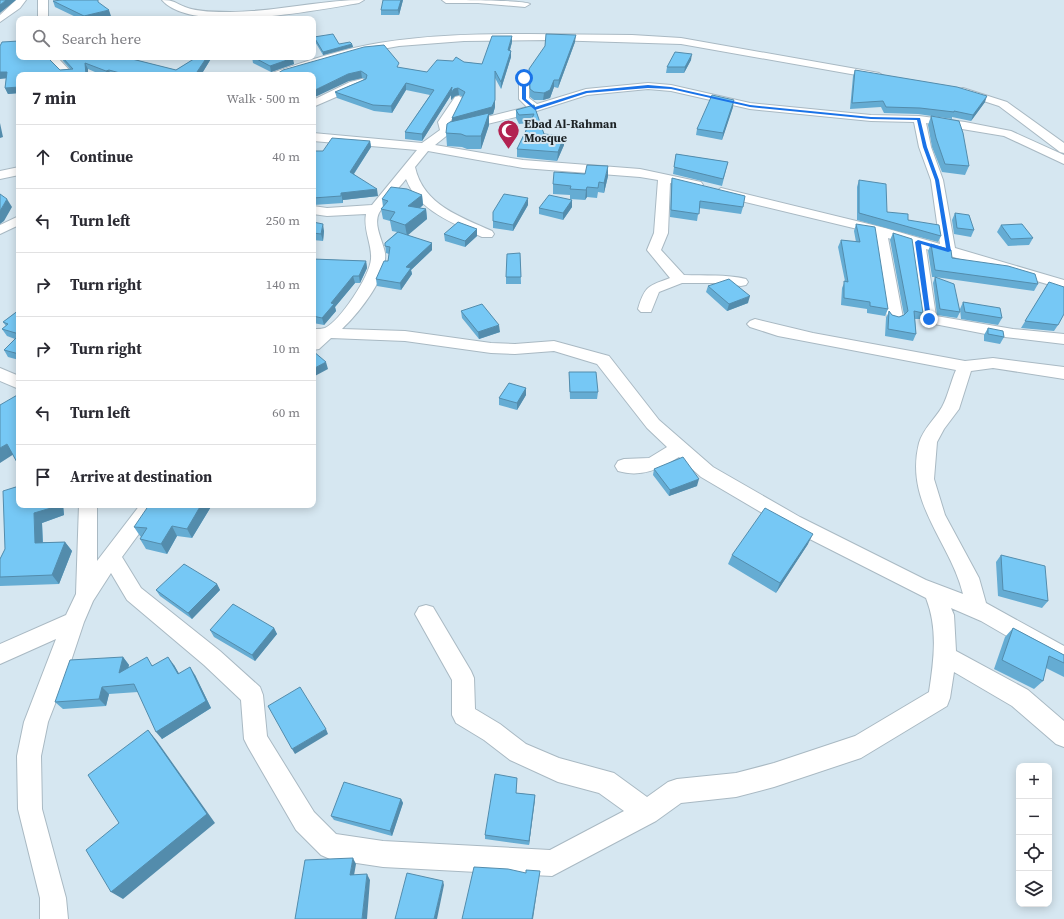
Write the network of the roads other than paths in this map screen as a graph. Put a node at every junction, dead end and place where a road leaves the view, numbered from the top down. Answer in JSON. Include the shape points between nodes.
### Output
{"nodes":[{"id":1,"x":43,"y":0,"type":"edge"},
{"id":2,"x":167,"y":0,"type":"edge"},
{"id":3,"x":359,"y":0,"type":"edge"},
{"id":4,"x":446,"y":0,"type":"edge"},
{"id":5,"x":20,"y":1,"type":"edge"},
{"id":6,"x":7,"y":3,"type":"edge"},
{"id":7,"x":526,"y":4,"type":"dead end"},
{"id":8,"x":43,"y":16,"type":"edge"},
{"id":9,"x":0,"y":19,"type":"edge"},
{"id":10,"x":54,"y":60,"type":"edge"},
{"id":11,"x":66,"y":72,"type":"edge"},
{"id":12,"x":285,"y":72,"type":"edge"},
{"id":13,"x":524,"y":78,"type":"dead end"},
{"id":14,"x":892,"y":78,"type":"edge"},
{"id":15,"x":362,"y":82,"type":"edge"},
{"id":16,"x":955,"y":89,"type":"edge"},
{"id":17,"x":459,"y":99,"type":"edge"},
{"id":18,"x":316,"y":103,"type":"edge"},
{"id":19,"x":535,"y":108,"type":"junction"},
{"id":20,"x":919,"y":119,"type":"junction"},
{"id":21,"x":446,"y":131,"type":"junction"},
{"id":22,"x":316,"y":137,"type":"edge"},
{"id":23,"x":425,"y":147,"type":"junction"},
{"id":24,"x":1064,"y":148,"type":"edge"},
{"id":25,"x":1064,"y":160,"type":"edge"},
{"id":26,"x":409,"y":166,"type":"junction"},
{"id":27,"x":16,"y":172,"type":"edge"},
{"id":28,"x":0,"y":175,"type":"edge"},
{"id":29,"x":664,"y":178,"type":"junction"},
{"id":30,"x":375,"y":209,"type":"junction"},
{"id":31,"x":316,"y":210,"type":"edge"},
{"id":32,"x":16,"y":222,"type":"edge"},
{"id":33,"x":0,"y":230,"type":"edge"},
{"id":34,"x":880,"y":231,"type":"junction"},
{"id":35,"x":486,"y":234,"type":"dead end"},
{"id":36,"x":918,"y":242,"type":"junction"},
{"id":37,"x":948,"y":251,"type":"junction"},
{"id":38,"x":680,"y":278,"type":"junction"},
{"id":39,"x":741,"y":282,"type":"dead end"},
{"id":40,"x":1064,"y":285,"type":"edge"},
{"id":41,"x":646,"y":309,"type":"dead end"},
{"id":42,"x":895,"y":318,"type":"edge"},
{"id":43,"x":755,"y":324,"type":"dead end"},
{"id":44,"x":321,"y":333,"type":"edge"},
{"id":45,"x":1064,"y":340,"type":"edge"},
{"id":46,"x":965,"y":366,"type":"junction"},
{"id":47,"x":1064,"y":373,"type":"edge"},
{"id":48,"x":0,"y":374,"type":"edge"},
{"id":49,"x":16,"y":382,"type":"edge"},
{"id":50,"x":680,"y":448,"type":"junction"},
{"id":51,"x":624,"y":466,"type":"dead end"},
{"id":52,"x":88,"y":508,"type":"edge"},
{"id":53,"x":149,"y":508,"type":"edge"},
{"id":54,"x":111,"y":556,"type":"junction"},
{"id":55,"x":934,"y":592,"type":"junction"},
{"id":56,"x":86,"y":595,"type":"junction"},
{"id":57,"x":976,"y":609,"type":"junction"},
{"id":58,"x":426,"y":614,"type":"dead end"},
{"id":59,"x":73,"y":622,"type":"junction"},
{"id":60,"x":0,"y":654,"type":"edge"},
{"id":61,"x":945,"y":656,"type":"junction"},
{"id":62,"x":1064,"y":657,"type":"edge"},
{"id":63,"x":1064,"y":736,"type":"edge"},
{"id":64,"x":647,"y":812,"type":"junction"},
{"id":65,"x":54,"y":919,"type":"edge"}],
"edges":[{"from":1,"to":8,"type":"street"},
{"from":2,"to":3,"type":"street","via":[[176,8],[217,15],[254,15]]},
{"from":4,"to":7,"type":"street"},
{"from":5,"to":6,"type":"street"},
{"from":5,"to":9,"type":"street"},
{"from":10,"to":11,"type":"street"},
{"from":12,"to":14,"type":"street","via":[[330,57],[378,46],[474,38],[597,38],[702,43]]},
{"from":13,"to":19,"type":"street","via":[[524,99]]},
{"from":15,"to":18,"type":"street"},
{"from":16,"to":24,"type":"street","via":[[1002,104]]},
{"from":17,"to":21,"type":"street","via":[[444,122]]},
{"from":19,"to":20,"type":"street","via":[[586,92],[648,86],[671,88],[750,106],[871,118]]},
{"from":19,"to":21,"type":"street"},
{"from":20,"to":25,"type":"street","via":[[1007,133]]},
{"from":20,"to":37,"type":"street","via":[[925,147],[937,180]]},
{"from":21,"to":23,"type":"street"},
{"from":22,"to":23,"type":"street"},
{"from":23,"to":26,"type":"street"},
{"from":23,"to":29,"type":"street","via":[[523,164],[640,173]]},
{"from":26,"to":30,"type":"street"},
{"from":26,"to":35,"type":"street","via":[[414,183],[436,209]]},
{"from":27,"to":28,"type":"street"},
{"from":29,"to":34,"type":"street"},
{"from":29,"to":38,"type":"street","via":[[661,233],[654,250]]},
{"from":30,"to":31,"type":"street"},
{"from":30,"to":44,"type":"street","via":[[370,227],[378,260],[368,289],[358,303]]},
{"from":32,"to":33,"type":"street"},
{"from":34,"to":36,"type":"street"},
{"from":34,"to":42,"type":"street"},
{"from":36,"to":37,"type":"street"},
{"from":36,"to":45,"type":"street","via":[[929,319],[982,330]]},
{"from":37,"to":40,"type":"street"},
{"from":38,"to":39,"type":"street"},
{"from":38,"to":41,"type":"street","via":[[654,289]]},
{"from":43,"to":46,"type":"street","via":[[806,337]]},
{"from":44,"to":50,"type":"street","via":[[405,336],[491,348],[554,346],[569,349],[603,360],[653,424]]},
{"from":46,"to":47,"type":"street","via":[[993,363]]},
{"from":46,"to":57,"type":"street","via":[[950,410],[937,425],[928,442],[925,479],[936,516],[969,578]]},
{"from":48,"to":49,"type":"street"},
{"from":50,"to":51,"type":"street","via":[[652,465]]},
{"from":50,"to":55,"type":"street","via":[[707,472],[793,522]]},
{"from":52,"to":56,"type":"street"},
{"from":53,"to":54,"type":"street"},
{"from":54,"to":56,"type":"street"},
{"from":54,"to":64,"type":"street","via":[[134,594],[212,658],[252,695],[256,738],[304,821],[330,846],[383,854],[552,863]]},
{"from":55,"to":57,"type":"street"},
{"from":55,"to":61,"type":"street","via":[[943,615]]},
{"from":56,"to":59,"type":"street"},
{"from":57,"to":62,"type":"street","via":[[1000,619],[1037,644]]},
{"from":58,"to":64,"type":"street","via":[[463,678],[464,715],[518,752],[558,770],[605,782]]},
{"from":59,"to":60,"type":"street"},
{"from":59,"to":65,"type":"street","via":[[36,722],[29,756],[30,809],[53,898]]},
{"from":61,"to":63,"type":"street","via":[[1020,698]]},
{"from":61,"to":64,"type":"street","via":[[939,698],[861,746],[736,785],[677,791]]}]}
